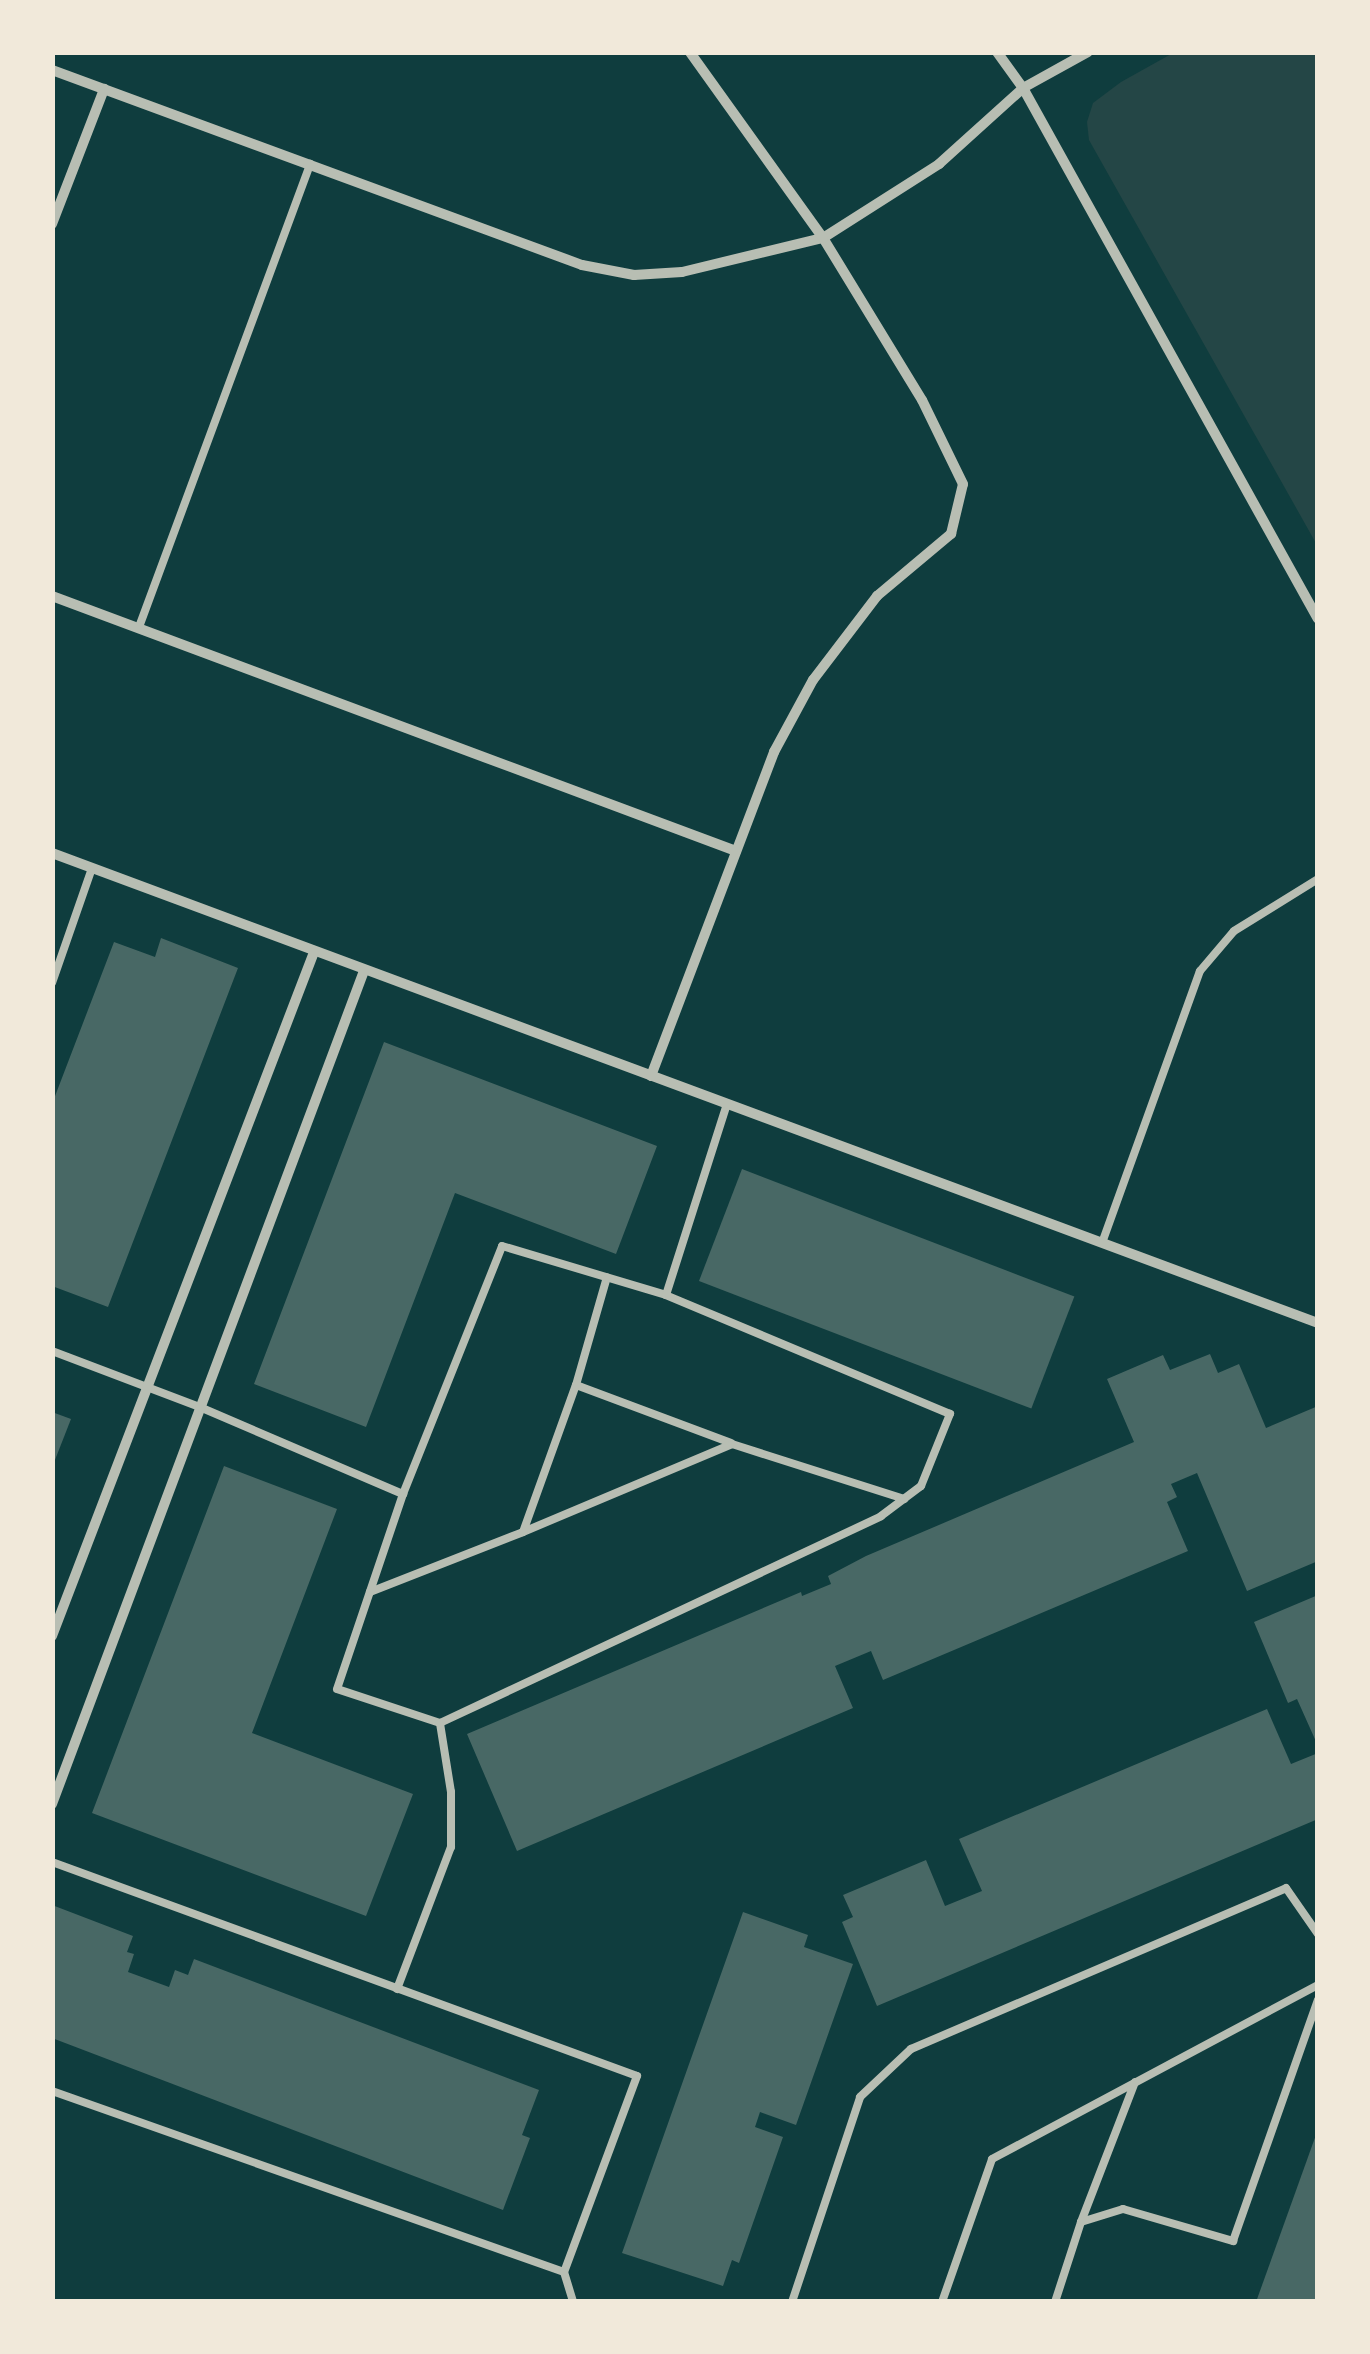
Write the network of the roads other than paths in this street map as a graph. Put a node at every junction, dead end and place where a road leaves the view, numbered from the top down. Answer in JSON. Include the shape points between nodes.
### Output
{"nodes":[{"id":1,"x":690,"y":52,"type":"edge"},
{"id":2,"x":996,"y":52,"type":"edge"},
{"id":3,"x":1088,"y":52,"type":"edge"},
{"id":4,"x":52,"y":70,"type":"edge"},
{"id":5,"x":1023,"y":88,"type":"junction"},
{"id":6,"x":104,"y":89,"type":"junction"},
{"id":7,"x":310,"y":164,"type":"junction"},
{"id":8,"x":52,"y":224,"type":"edge"},
{"id":9,"x":823,"y":238,"type":"junction"},
{"id":10,"x":52,"y":596,"type":"edge"},
{"id":11,"x":1318,"y":620,"type":"edge"},
{"id":12,"x":139,"y":627,"type":"junction"},
{"id":13,"x":736,"y":851,"type":"junction"},
{"id":14,"x":52,"y":853,"type":"edge"},
{"id":15,"x":92,"y":868,"type":"junction"},
{"id":16,"x":1318,"y":878,"type":"edge"},
{"id":17,"x":314,"y":952,"type":"junction"},
{"id":18,"x":364,"y":971,"type":"junction"},
{"id":19,"x":52,"y":983,"type":"edge"},
{"id":20,"x":651,"y":1076,"type":"junction"},
{"id":21,"x":727,"y":1104,"type":"junction"},
{"id":22,"x":1102,"y":1243,"type":"junction"},
{"id":23,"x":608,"y":1277,"type":"junction"},
{"id":24,"x":666,"y":1295,"type":"junction"},
{"id":25,"x":1318,"y":1323,"type":"edge"},
{"id":26,"x":52,"y":1352,"type":"edge"},
{"id":27,"x":576,"y":1386,"type":"junction"},
{"id":28,"x":146,"y":1388,"type":"junction"},
{"id":29,"x":202,"y":1408,"type":"junction"},
{"id":30,"x":732,"y":1444,"type":"junction"},
{"id":31,"x":403,"y":1494,"type":"junction"},
{"id":32,"x":904,"y":1499,"type":"junction"},
{"id":33,"x":523,"y":1532,"type":"junction"},
{"id":34,"x":370,"y":1592,"type":"junction"},
{"id":35,"x":52,"y":1636,"type":"edge"},
{"id":36,"x":440,"y":1723,"type":"junction"},
{"id":37,"x":52,"y":1804,"type":"edge"},
{"id":38,"x":52,"y":1862,"type":"edge"},
{"id":39,"x":1318,"y":1934,"type":"edge"},
{"id":40,"x":1318,"y":1986,"type":"edge"},
{"id":41,"x":398,"y":1989,"type":"junction"},
{"id":42,"x":1318,"y":1999,"type":"edge"},
{"id":43,"x":1135,"y":2082,"type":"junction"},
{"id":44,"x":52,"y":2091,"type":"edge"},
{"id":45,"x":1081,"y":2222,"type":"junction"},
{"id":46,"x":564,"y":2272,"type":"junction"},
{"id":47,"x":573,"y":2302,"type":"edge"},
{"id":48,"x":792,"y":2302,"type":"edge"},
{"id":49,"x":942,"y":2302,"type":"edge"},
{"id":50,"x":1055,"y":2302,"type":"edge"}],
"edges":[{"from":1,"to":9,"type":"street"},
{"from":2,"to":5,"type":"street"},
{"from":3,"to":5,"type":"street"},
{"from":4,"to":6,"type":"street"},
{"from":5,"to":9,"type":"street","via":[[940,164]]},
{"from":5,"to":11,"type":"street"},
{"from":6,"to":7,"type":"street"},
{"from":6,"to":8,"type":"street"},
{"from":7,"to":9,"type":"street","via":[[582,265],[634,275],[682,272]]},
{"from":7,"to":12,"type":"lane"},
{"from":9,"to":13,"type":"street","via":[[922,400],[964,484],[961,508],[951,534],[877,596],[813,680],[774,752]]},
{"from":10,"to":12,"type":"street"},
{"from":12,"to":13,"type":"street"},
{"from":13,"to":20,"type":"street"},
{"from":14,"to":15,"type":"street"},
{"from":15,"to":17,"type":"street"},
{"from":15,"to":19,"type":"lane"},
{"from":16,"to":22,"type":"lane","via":[[1234,931],[1200,971]]},
{"from":17,"to":18,"type":"street"},
{"from":17,"to":28,"type":"street"},
{"from":18,"to":20,"type":"street"},
{"from":18,"to":29,"type":"street"},
{"from":20,"to":21,"type":"street"},
{"from":21,"to":22,"type":"street"},
{"from":21,"to":24,"type":"lane"},
{"from":22,"to":25,"type":"street"},
{"from":23,"to":24,"type":"lane"},
{"from":23,"to":27,"type":"lane"},
{"from":23,"to":31,"type":"lane","via":[[502,1246]]},
{"from":24,"to":32,"type":"lane","via":[[950,1414],[921,1486]]},
{"from":26,"to":28,"type":"lane"},
{"from":27,"to":30,"type":"lane"},
{"from":27,"to":33,"type":"lane"},
{"from":28,"to":29,"type":"lane"},
{"from":28,"to":35,"type":"street"},
{"from":29,"to":31,"type":"lane"},
{"from":29,"to":37,"type":"street"},
{"from":30,"to":32,"type":"lane"},
{"from":30,"to":33,"type":"lane"},
{"from":31,"to":34,"type":"lane"},
{"from":32,"to":36,"type":"lane","via":[[881,1516]]},
{"from":33,"to":34,"type":"lane"},
{"from":34,"to":36,"type":"lane","via":[[337,1689]]},
{"from":36,"to":41,"type":"lane","via":[[451,1846]]},
{"from":38,"to":41,"type":"lane"},
{"from":39,"to":48,"type":"lane","via":[[1286,1888],[912,2049],[860,2097]]},
{"from":40,"to":43,"type":"lane"},
{"from":41,"to":46,"type":"lane","via":[[636,2076]]},
{"from":42,"to":45,"type":"lane","via":[[1233,2241],[1123,2208]]},
{"from":43,"to":45,"type":"lane"},
{"from":43,"to":49,"type":"lane","via":[[992,2159]]},
{"from":44,"to":46,"type":"lane"},
{"from":45,"to":50,"type":"lane"},
{"from":46,"to":47,"type":"lane"}]}
